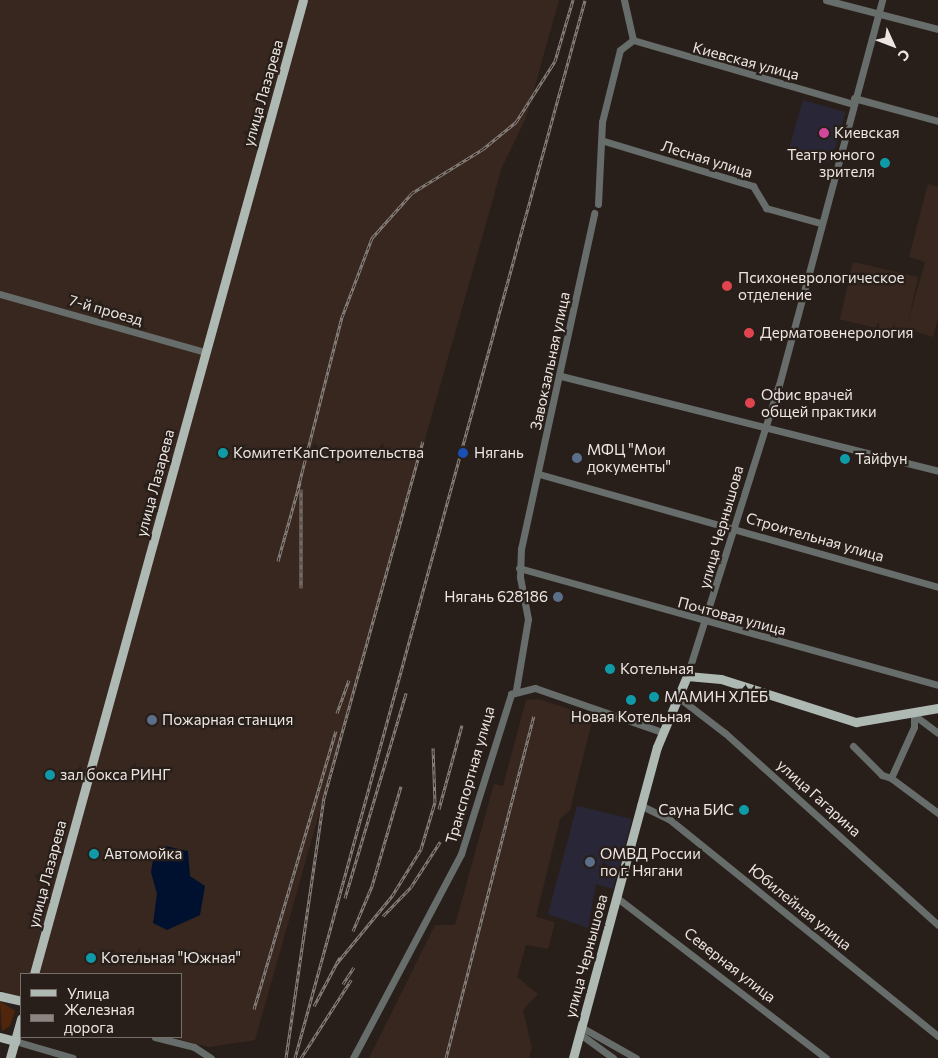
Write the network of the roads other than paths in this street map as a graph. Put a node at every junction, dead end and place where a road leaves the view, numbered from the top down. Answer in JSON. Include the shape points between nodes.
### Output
{"nodes":[{"id":1,"x":304,"y":0,"type":"edge"},
{"id":2,"x":624,"y":0,"type":"edge"},
{"id":3,"x":826,"y":0,"type":"edge"},
{"id":4,"x":882,"y":0,"type":"edge"},
{"id":5,"x":878,"y":13,"type":"junction"},
{"id":6,"x":938,"y":29,"type":"edge"},
{"id":7,"x":633,"y":40,"type":"junction"},
{"id":8,"x":853,"y":101,"type":"junction"},
{"id":9,"x":938,"y":121,"type":"edge"},
{"id":10,"x":604,"y":141,"type":"junction"},
{"id":11,"x":598,"y":204,"type":"dead end"},
{"id":12,"x":594,"y":213,"type":"dead end"},
{"id":13,"x":820,"y":222,"type":"junction"},
{"id":14,"x":0,"y":294,"type":"edge"},
{"id":15,"x":205,"y":352,"type":"junction"},
{"id":16,"x":561,"y":376,"type":"junction"},
{"id":17,"x":764,"y":426,"type":"junction"},
{"id":18,"x":938,"y":471,"type":"edge"},
{"id":19,"x":539,"y":474,"type":"junction"},
{"id":20,"x":735,"y":528,"type":"junction"},
{"id":21,"x":519,"y":568,"type":"junction"},
{"id":22,"x":938,"y":587,"type":"edge"},
{"id":23,"x":706,"y":624,"type":"junction"},
{"id":24,"x":687,"y":676,"type":"junction"},
{"id":25,"x":938,"y":685,"type":"edge"},
{"id":26,"x":516,"y":690,"type":"junction"},
{"id":27,"x":678,"y":696,"type":"junction"},
{"id":28,"x":938,"y":708,"type":"edge"},
{"id":29,"x":914,"y":715,"type":"junction"},
{"id":30,"x":662,"y":732,"type":"junction"},
{"id":31,"x":938,"y":733,"type":"edge"},
{"id":32,"x":853,"y":746,"type":"dead end"},
{"id":33,"x":891,"y":778,"type":"junction"},
{"id":34,"x":640,"y":805,"type":"junction"},
{"id":35,"x":938,"y":813,"type":"edge"},
{"id":36,"x":616,"y":897,"type":"junction"},
{"id":37,"x":938,"y":925,"type":"edge"},
{"id":38,"x":34,"y":973,"type":"edge"},
{"id":39,"x":0,"y":996,"type":"edge"},
{"id":40,"x":20,"y":1001,"type":"edge"},
{"id":41,"x":20,"y":1022,"type":"edge"},
{"id":42,"x":580,"y":1031,"type":"junction"},
{"id":43,"x":938,"y":1036,"type":"edge"},
{"id":44,"x":0,"y":1037,"type":"edge"},
{"id":45,"x":159,"y":1038,"type":"edge"},
{"id":46,"x":15,"y":1041,"type":"junction"},
{"id":47,"x":624,"y":1050,"type":"junction"},
{"id":48,"x":10,"y":1058,"type":"edge"},
{"id":49,"x":73,"y":1058,"type":"edge"},
{"id":50,"x":211,"y":1058,"type":"edge"},
{"id":51,"x":353,"y":1058,"type":"edge"},
{"id":52,"x":573,"y":1058,"type":"edge"},
{"id":53,"x":615,"y":1058,"type":"edge"},
{"id":54,"x":636,"y":1058,"type":"edge"},
{"id":55,"x":826,"y":1058,"type":"edge"}],
"edges":[{"from":1,"to":15,"type":"main road","name":"улица Лазарева"},
{"from":2,"to":7,"type":"street"},
{"from":3,"to":5,"type":"street"},
{"from":4,"to":5,"type":"street","name":"улица Чернышова"},
{"from":5,"to":6,"type":"street"},
{"from":5,"to":8,"type":"street","name":"улица Чернышова"},
{"from":7,"to":8,"type":"street","name":"Киевская улица"},
{"from":7,"to":10,"type":"street","via":[[618,55],[602,122]]},
{"from":8,"to":9,"type":"street","name":"Киевская улица"},
{"from":8,"to":13,"type":"street","name":"улица Чернышова"},
{"from":10,"to":11,"type":"street"},
{"from":10,"to":13,"type":"street","name":"Лесная улица","via":[[753,186],[766,208]]},
{"from":12,"to":16,"type":"street","name":"Завокзальная улица"},
{"from":13,"to":17,"type":"street","name":"улица Чернышова"},
{"from":14,"to":15,"type":"street","name":"7-й проезд"},
{"from":15,"to":38,"type":"main road","name":"улица Лазарева"},
{"from":16,"to":17,"type":"street"},
{"from":16,"to":19,"type":"street","name":"Завокзальная улица"},
{"from":17,"to":18,"type":"street"},
{"from":17,"to":20,"type":"street","name":"улица Чернышова"},
{"from":19,"to":20,"type":"street","name":"Строительная улица"},
{"from":19,"to":21,"type":"street","name":"Завокзальная улица"},
{"from":20,"to":22,"type":"street","name":"Строительная улица"},
{"from":20,"to":23,"type":"street","name":"улица Чернышова"},
{"from":21,"to":23,"type":"street","name":"Почтовая улица"},
{"from":21,"to":26,"type":"street","name":"Завокзальная улица","via":[[528,619]]},
{"from":23,"to":24,"type":"street","name":"улица Чернышова"},
{"from":23,"to":25,"type":"street","name":"Почтовая улица"},
{"from":24,"to":27,"type":"main road","name":"улица Чернышова"},
{"from":24,"to":29,"type":"main road","via":[[721,679],[848,721],[874,722]]},
{"from":26,"to":30,"type":"street","via":[[542,690]]},
{"from":26,"to":51,"type":"street","name":"Транспортная улица","via":[[503,708],[461,854]]},
{"from":27,"to":30,"type":"main road","name":"улица Чернышова"},
{"from":27,"to":37,"type":"street","name":"улица Гагарина","via":[[725,733]]},
{"from":28,"to":29,"type":"main road"},
{"from":29,"to":31,"type":"street"},
{"from":29,"to":33,"type":"street","via":[[914,727]]},
{"from":30,"to":34,"type":"main road","name":"улица Чернышова"},
{"from":32,"to":33,"type":"street","via":[[882,775]]},
{"from":33,"to":35,"type":"street"},
{"from":34,"to":36,"type":"main road","name":"улица Чернышова"},
{"from":34,"to":43,"type":"street","name":"Юбилейная улица","via":[[664,816]]},
{"from":36,"to":42,"type":"main road","name":"улица Чернышова"},
{"from":36,"to":55,"type":"street","name":"Северная улица"},
{"from":39,"to":40,"type":"main road"},
{"from":41,"to":46,"type":"main road"},
{"from":42,"to":47,"type":"street"},
{"from":42,"to":52,"type":"main road","name":"улица Чернышова"},
{"from":42,"to":53,"type":"street"},
{"from":44,"to":46,"type":"main road"},
{"from":45,"to":50,"type":"street","via":[[194,1047]]},
{"from":46,"to":48,"type":"main road"},
{"from":46,"to":49,"type":"street"},
{"from":47,"to":53,"type":"street"},
{"from":47,"to":54,"type":"street"}]}
